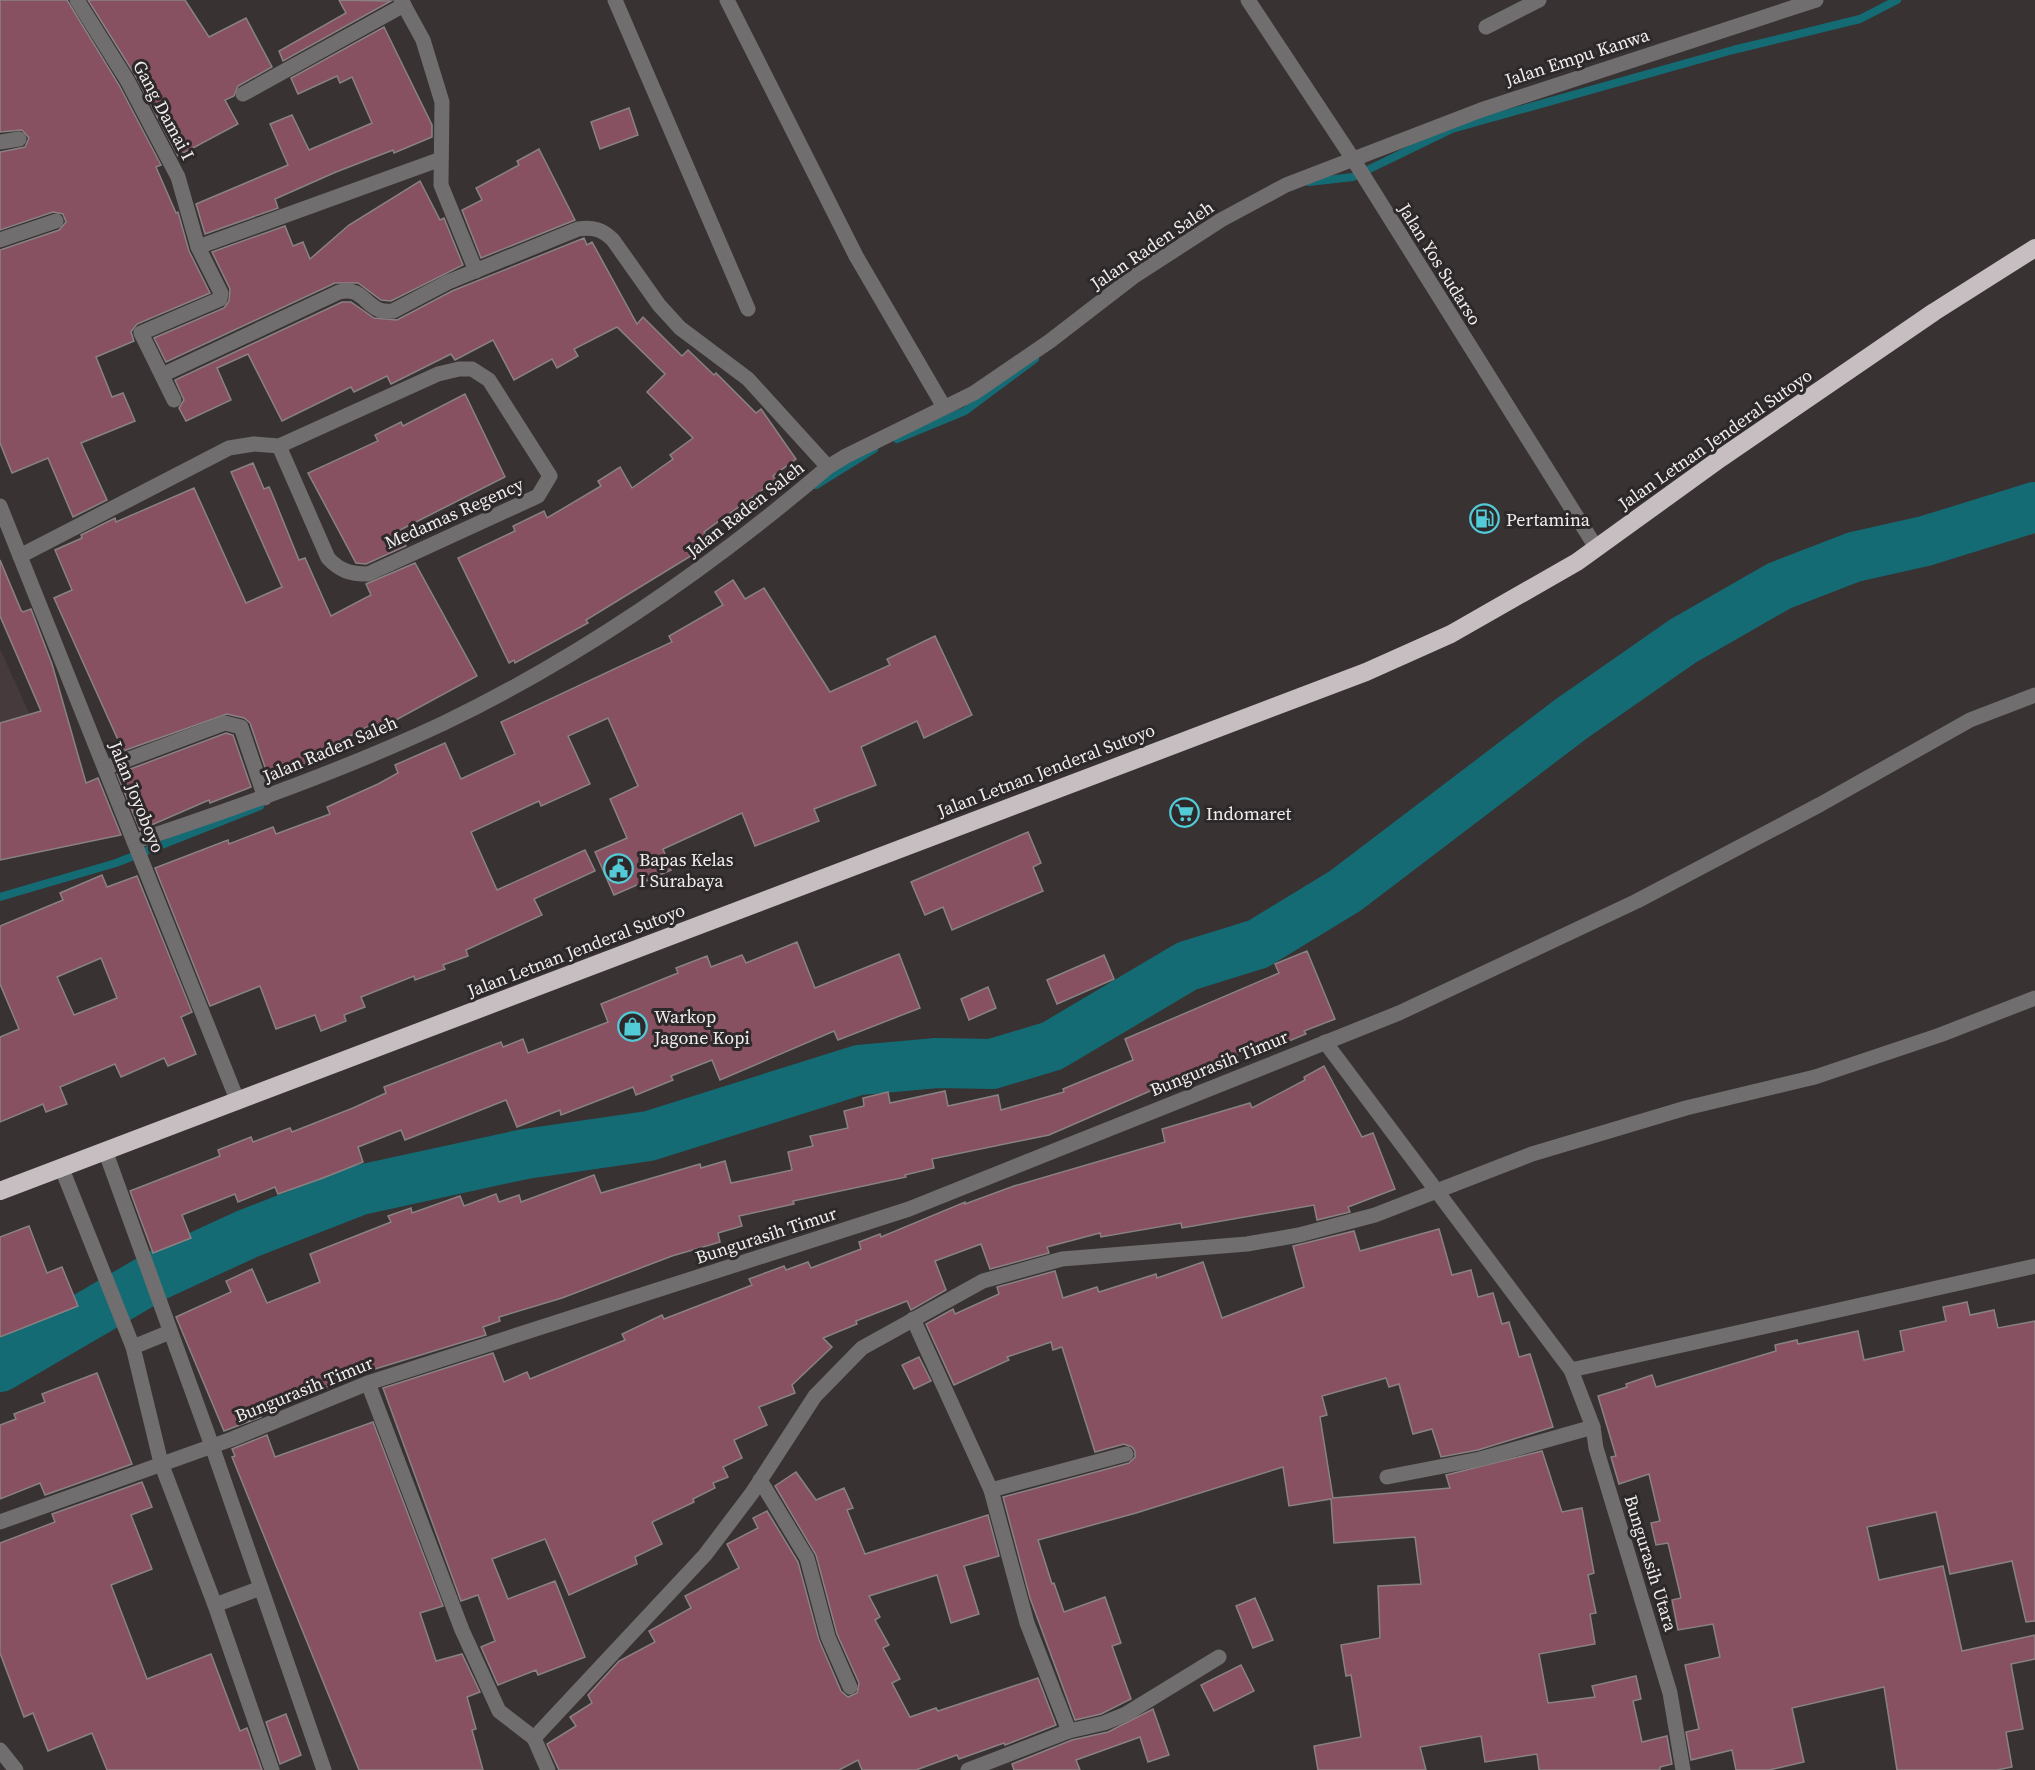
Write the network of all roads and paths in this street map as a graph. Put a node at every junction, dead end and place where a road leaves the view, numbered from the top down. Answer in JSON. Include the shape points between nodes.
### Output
{"nodes":[{"id":1,"x":77,"y":0,"type":"edge"},
{"id":2,"x":615,"y":0,"type":"edge"},
{"id":3,"x":727,"y":0,"type":"edge"},
{"id":4,"x":1248,"y":0,"type":"edge"},
{"id":5,"x":1539,"y":0,"type":"edge"},
{"id":6,"x":1816,"y":0,"type":"edge"},
{"id":7,"x":403,"y":2,"type":"edge"},
{"id":8,"x":1778,"y":5,"type":"edge"},
{"id":9,"x":1486,"y":27,"type":"dead end"},
{"id":10,"x":243,"y":94,"type":"dead end"},
{"id":11,"x":19,"y":139,"type":"dead end"},
{"id":12,"x":0,"y":142,"type":"edge"},
{"id":13,"x":441,"y":159,"type":"junction"},
{"id":14,"x":1356,"y":164,"type":"junction"},
{"id":15,"x":56,"y":221,"type":"dead end"},
{"id":16,"x":0,"y":240,"type":"edge"},
{"id":17,"x":198,"y":247,"type":"junction"},
{"id":18,"x":2035,"y":248,"type":"edge"},
{"id":19,"x":476,"y":271,"type":"junction"},
{"id":20,"x":748,"y":309,"type":"dead end"},
{"id":21,"x":162,"y":375,"type":"junction"},
{"id":22,"x":174,"y":400,"type":"dead end"},
{"id":23,"x":944,"y":407,"type":"junction"},
{"id":24,"x":279,"y":446,"type":"junction"},
{"id":25,"x":828,"y":467,"type":"junction"},
{"id":26,"x":0,"y":506,"type":"edge"},
{"id":27,"x":1597,"y":549,"type":"junction"},
{"id":28,"x":20,"y":556,"type":"junction"},
{"id":29,"x":2035,"y":695,"type":"edge"},
{"id":30,"x":105,"y":768,"type":"junction"},
{"id":31,"x":265,"y":798,"type":"junction"},
{"id":32,"x":136,"y":846,"type":"junction"},
{"id":33,"x":2035,"y":998,"type":"edge"},
{"id":34,"x":1324,"y":1042,"type":"junction"},
{"id":35,"x":238,"y":1102,"type":"junction"},
{"id":36,"x":106,"y":1153,"type":"junction"},
{"id":37,"x":62,"y":1169,"type":"junction"},
{"id":38,"x":1436,"y":1190,"type":"junction"},
{"id":39,"x":0,"y":1191,"type":"edge"},
{"id":40,"x":2035,"y":1266,"type":"edge"},
{"id":41,"x":913,"y":1319,"type":"junction"},
{"id":42,"x":170,"y":1332,"type":"junction"},
{"id":43,"x":133,"y":1347,"type":"junction"},
{"id":44,"x":1571,"y":1370,"type":"junction"},
{"id":45,"x":369,"y":1383,"type":"junction"},
{"id":46,"x":1593,"y":1427,"type":"junction"},
{"id":47,"x":212,"y":1446,"type":"junction"},
{"id":48,"x":1126,"y":1455,"type":"dead end"},
{"id":49,"x":161,"y":1463,"type":"junction"},
{"id":50,"x":1387,"y":1477,"type":"dead end"},
{"id":51,"x":760,"y":1480,"type":"junction"},
{"id":52,"x":991,"y":1490,"type":"junction"},
{"id":53,"x":0,"y":1522,"type":"edge"},
{"id":54,"x":261,"y":1588,"type":"junction"},
{"id":55,"x":215,"y":1605,"type":"junction"},
{"id":56,"x":1219,"y":1657,"type":"dead end"},
{"id":57,"x":850,"y":1687,"type":"dead end"},
{"id":58,"x":1069,"y":1731,"type":"junction"},
{"id":59,"x":534,"y":1738,"type":"junction"},
{"id":60,"x":0,"y":1750,"type":"edge"},
{"id":61,"x":16,"y":1770,"type":"edge"},
{"id":62,"x":272,"y":1770,"type":"edge"},
{"id":63,"x":324,"y":1770,"type":"edge"},
{"id":64,"x":548,"y":1770,"type":"edge"},
{"id":65,"x":968,"y":1770,"type":"edge"},
{"id":66,"x":1683,"y":1770,"type":"edge"}],
"edges":[{"from":1,"to":17,"type":"street","name":"Gang Damai I","via":[[127,80],[178,177]]},
{"from":2,"to":20,"type":"street"},
{"from":3,"to":23,"type":"street","via":[[856,256]]},
{"from":4,"to":14,"type":"street","name":"Jalan Yos Sudarso"},
{"from":5,"to":9,"type":"street"},
{"from":6,"to":8,"type":"street","name":"Jalan Empu Kanwa"},
{"from":7,"to":10,"type":"street"},
{"from":7,"to":13,"type":"street","via":[[423,40],[442,102]]},
{"from":8,"to":14,"type":"street","name":"Jalan Empu Kanwa","via":[[1481,110]]},
{"from":11,"to":12,"type":"street"},
{"from":13,"to":17,"type":"street"},
{"from":13,"to":19,"type":"street","via":[[441,185]]},
{"from":14,"to":23,"type":"street","name":"Jalan Raden Saleh","via":[[1286,185],[1221,220],[1133,277],[983,387]]},
{"from":14,"to":27,"type":"street","name":"Jalan Yos Sudarso"},
{"from":15,"to":16,"type":"street"},
{"from":17,"to":21,"type":"street","name":"Gang Damai I","via":[[221,293],[220,299],[142,331]]},
{"from":18,"to":27,"type":"highway","name":"Jalan Letnan Jenderal Sutoyo","via":[[1730,452]]},
{"from":19,"to":21,"type":"street","via":[[393,311],[375,308],[356,291],[339,292]]},
{"from":19,"to":25,"type":"street","via":[[578,229],[590,227],[605,232],[680,328],[748,379]]},
{"from":21,"to":22,"type":"street"},
{"from":23,"to":25,"type":"street","name":"Jalan Raden Saleh"},
{"from":24,"to":24,"type":"street","name":"Medamas Regency","via":[[328,558],[338,569],[354,574],[368,574],[538,496],[550,476],[489,380],[472,369],[438,374]]},
{"from":24,"to":28,"type":"street","name":"Medamas Regency","via":[[229,448]]},
{"from":25,"to":31,"type":"street","name":"Jalan Raden Saleh","via":[[715,560],[587,644],[444,723]]},
{"from":26,"to":28,"type":"street","name":"Jalan Joyoboyo"},
{"from":27,"to":35,"type":"highway","name":"Jalan Letnan Jenderal Sutoyo","via":[[1450,634],[1366,672]]},
{"from":28,"to":30,"type":"street","name":"Jalan Joyoboyo"},
{"from":29,"to":34,"type":"street","name":"Bungurasih Timur","via":[[1970,720],[1637,901],[1399,1013]]},
{"from":30,"to":31,"type":"street","via":[[225,723],[235,723],[241,727]]},
{"from":30,"to":32,"type":"street","name":"Jalan Joyoboyo"},
{"from":31,"to":32,"type":"street","name":"Jalan Raden Saleh"},
{"from":32,"to":35,"type":"street","name":"Jalan Joyoboyo"},
{"from":33,"to":38,"type":"street","via":[[1815,1077],[1686,1108],[1532,1154]]},
{"from":34,"to":38,"type":"street","name":"Bungurasih Utara"},
{"from":34,"to":45,"type":"street","name":"Bungurasih Timur","via":[[909,1209]]},
{"from":35,"to":36,"type":"highway","name":"Jalan Letnan Jenderal Sutoyo"},
{"from":36,"to":37,"type":"highway","name":"Jalan Letnan Jenderal Sutoyo"},
{"from":36,"to":42,"type":"street"},
{"from":37,"to":39,"type":"highway","name":"Jalan Letnan Jenderal Sutoyo"},
{"from":37,"to":43,"type":"street"},
{"from":38,"to":41,"type":"street","via":[[1375,1215],[1299,1235],[1247,1244],[1062,1259],[983,1281]]},
{"from":38,"to":44,"type":"street","name":"Bungurasih Utara"},
{"from":40,"to":44,"type":"street"},
{"from":41,"to":51,"type":"street","via":[[862,1348],[815,1396]]},
{"from":41,"to":52,"type":"street"},
{"from":42,"to":43,"type":"street"},
{"from":42,"to":47,"type":"street"},
{"from":43,"to":49,"type":"street"},
{"from":44,"to":46,"type":"street","name":"Bungurasih Utara"},
{"from":45,"to":47,"type":"street","name":"Bungurasih Timur"},
{"from":45,"to":59,"type":"street","via":[[462,1630],[499,1711]]},
{"from":46,"to":50,"type":"street","via":[[1480,1459]]},
{"from":46,"to":66,"type":"street","name":"Bungurasih Utara","via":[[1670,1693]]},
{"from":47,"to":49,"type":"street","name":"Bungurasih Timur"},
{"from":47,"to":54,"type":"street"},
{"from":48,"to":52,"type":"street"},
{"from":49,"to":53,"type":"street","name":"Bungurasih Timur"},
{"from":49,"to":55,"type":"street"},
{"from":51,"to":57,"type":"street","via":[[807,1558],[828,1637]]},
{"from":51,"to":59,"type":"street","via":[[705,1555]]},
{"from":52,"to":58,"type":"street","via":[[1027,1623]]},
{"from":54,"to":55,"type":"street"},
{"from":54,"to":63,"type":"street"},
{"from":55,"to":62,"type":"street"},
{"from":56,"to":58,"type":"street","via":[[1142,1707],[1104,1723]]},
{"from":58,"to":65,"type":"street"},
{"from":59,"to":64,"type":"street"},
{"from":60,"to":61,"type":"street"}]}
